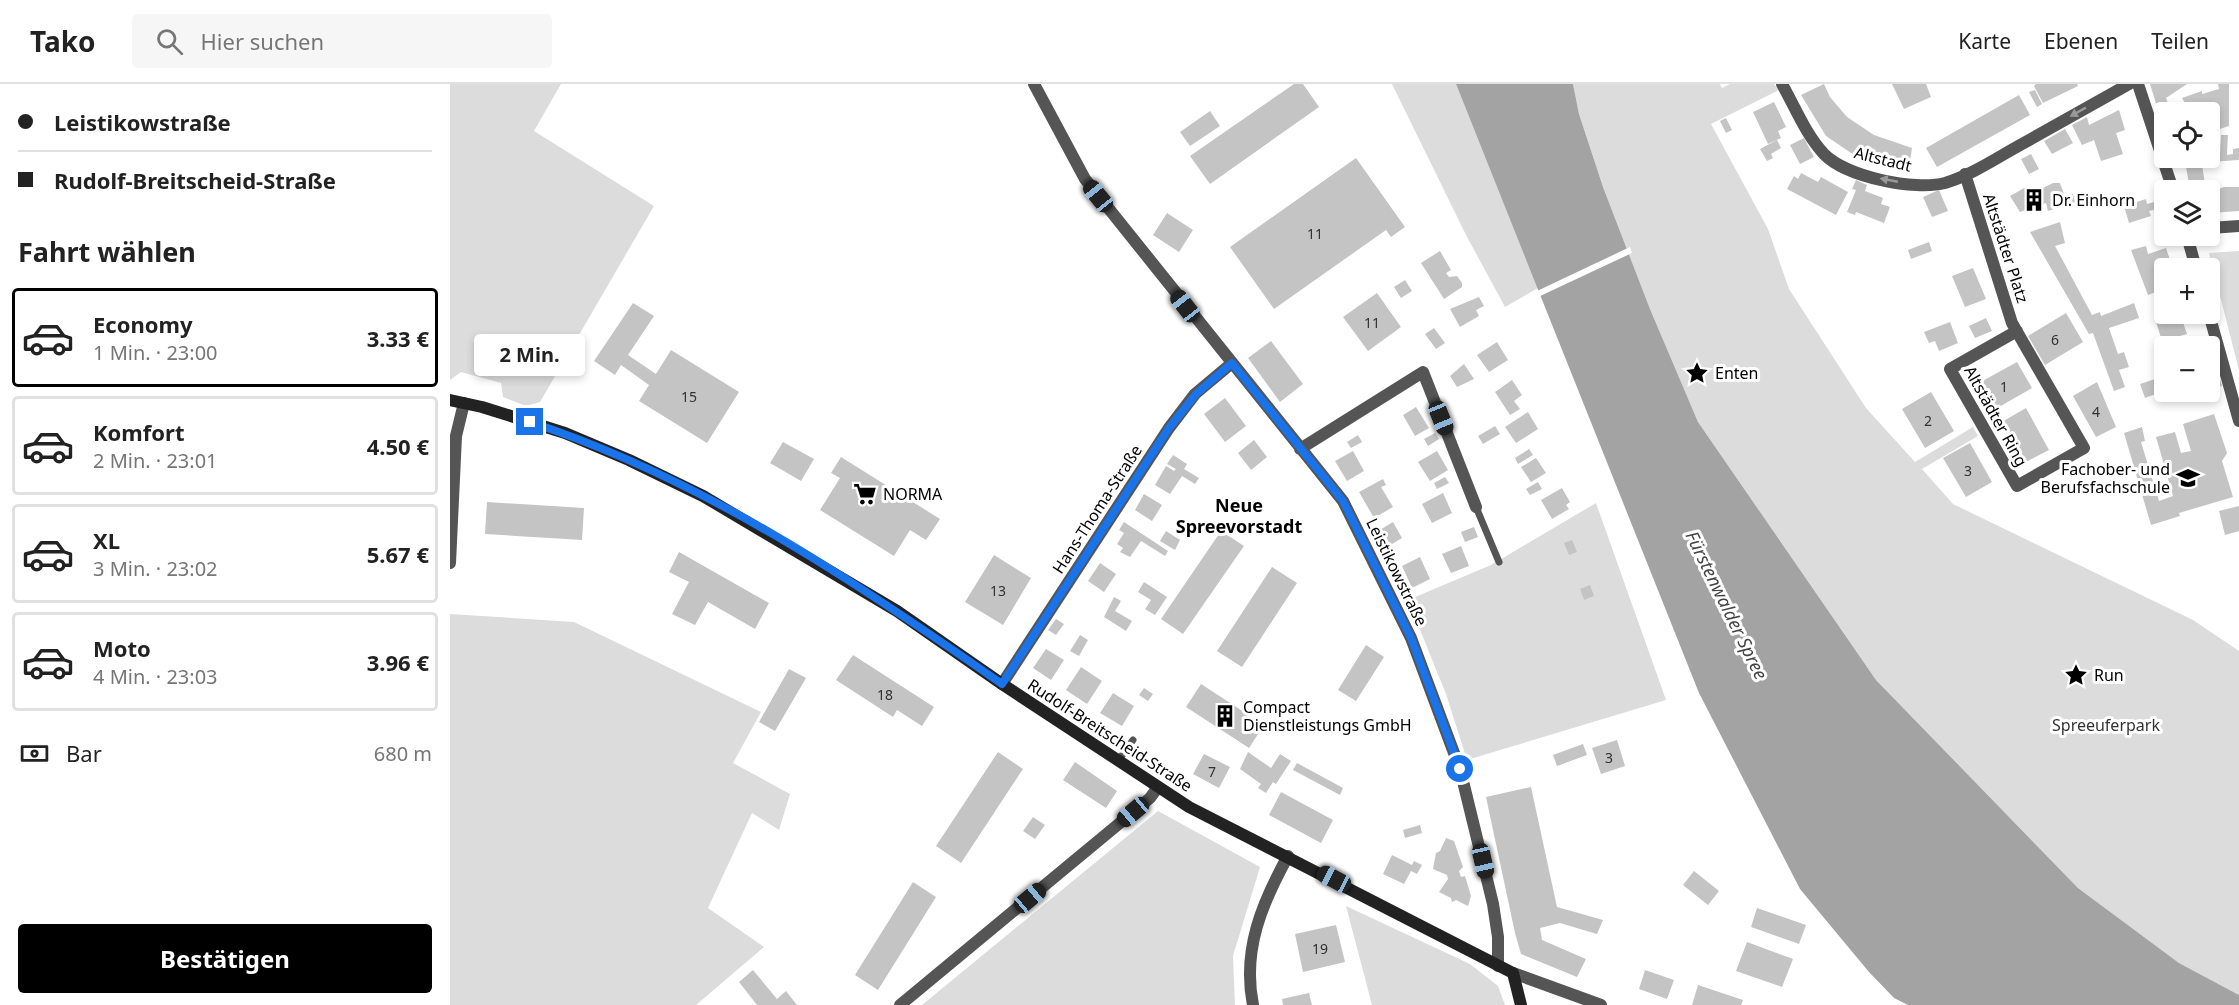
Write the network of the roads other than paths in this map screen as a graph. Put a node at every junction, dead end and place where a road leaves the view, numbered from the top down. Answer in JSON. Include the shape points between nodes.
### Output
{"nodes":[{"id":1,"x":1035,"y":84,"type":"edge"},
{"id":2,"x":1782,"y":84,"type":"edge"},
{"id":3,"x":2130,"y":84,"type":"edge"},
{"id":4,"x":2138,"y":84,"type":"edge"},
{"id":5,"x":1965,"y":174,"type":"junction"},
{"id":6,"x":2170,"y":180,"type":"edge"},
{"id":7,"x":2239,"y":226,"type":"edge"},
{"id":8,"x":2220,"y":227,"type":"edge"},
{"id":9,"x":2212,"y":324,"type":"edge"},
{"id":10,"x":2017,"y":331,"type":"junction"},
{"id":11,"x":1232,"y":363,"type":"junction"},
{"id":12,"x":450,"y":400,"type":"edge"},
{"id":13,"x":464,"y":403,"type":"junction"},
{"id":14,"x":2239,"y":421,"type":"edge"},
{"id":15,"x":1300,"y":449,"type":"junction"},
{"id":16,"x":1476,"y":507,"type":"joint"},
{"id":17,"x":1499,"y":562,"type":"dead end"},
{"id":18,"x":450,"y":563,"type":"edge"},
{"id":19,"x":1002,"y":684,"type":"junction"},
{"id":20,"x":1132,"y":740,"type":"dead end"},
{"id":21,"x":1118,"y":760,"type":"junction"},
{"id":22,"x":1158,"y":787,"type":"junction"},
{"id":23,"x":1288,"y":856,"type":"junction"},
{"id":24,"x":1498,"y":966,"type":"junction"},
{"id":25,"x":1513,"y":973,"type":"junction"},
{"id":26,"x":900,"y":1005,"type":"edge"},
{"id":27,"x":1253,"y":1005,"type":"edge"},
{"id":28,"x":1521,"y":1005,"type":"edge"},
{"id":29,"x":1600,"y":1005,"type":"edge"}],
"edges":[{"from":1,"to":11,"type":"street","name":"Leistikowstraße","via":[[1085,179]]},
{"from":5,"to":2,"type":"street","name":"Altstadt","one_way":true,"via":[[1947,182],[1923,184],[1848,169],[1825,156]]},
{"from":3,"to":5,"type":"street","one_way":true},
{"from":4,"to":6,"type":"street"},
{"from":5,"to":10,"type":"street","name":"Altstädter Platz"},
{"from":7,"to":8,"type":"street"},
{"from":9,"to":14,"type":"street"},
{"from":10,"to":10,"type":"street","name":"Altstädter Ring","via":[[1950,369],[2017,486],[2084,448]]},
{"from":11,"to":15,"type":"street","name":"Leistikowstraße"},
{"from":11,"to":19,"type":"street","name":"Hans-Thoma-Straße","via":[[1196,394],[1169,428]]},
{"from":12,"to":13,"type":"main road","name":"Rudolf-Breitscheid-Straße"},
{"from":13,"to":18,"type":"street","via":[[456,436]]},
{"from":13,"to":19,"type":"main road","name":"Rudolf-Breitscheid-Straße","via":[[565,433],[668,478],[897,611]]},
{"from":15,"to":16,"type":"street","via":[[1423,372]]},
{"from":15,"to":24,"type":"street","name":"Leistikowstraße","via":[[1343,501],[1411,638],[1438,706],[1468,796],[1493,904]]},
{"from":16,"to":17,"type":"lane"},
{"from":19,"to":21,"type":"main road","name":"Rudolf-Breitscheid-Straße"},
{"from":20,"to":21,"type":"lane"},
{"from":21,"to":22,"type":"main road","name":"Rudolf-Breitscheid-Straße"},
{"from":22,"to":23,"type":"main road","name":"Rudolf-Breitscheid-Straße","via":[[1208,818]]},
{"from":22,"to":26,"type":"street","via":[[1150,798]]},
{"from":23,"to":24,"type":"main road","name":"Rudolf-Breitscheid-Straße"},
{"from":23,"to":27,"type":"street","via":[[1257,921],[1249,969]]},
{"from":24,"to":25,"type":"main road","name":"Rudolf-Breitscheid-Straße"},
{"from":25,"to":28,"type":"main road"},
{"from":25,"to":29,"type":"street","name":"Rudolf-Breitscheid-Straße"}]}
